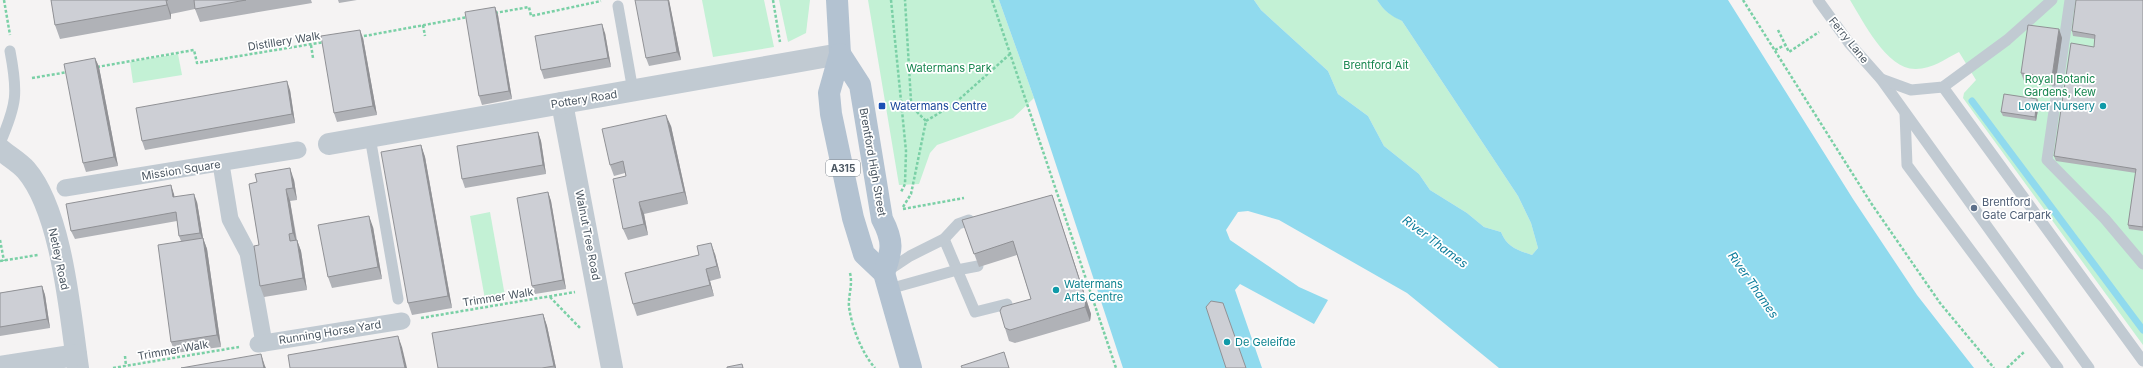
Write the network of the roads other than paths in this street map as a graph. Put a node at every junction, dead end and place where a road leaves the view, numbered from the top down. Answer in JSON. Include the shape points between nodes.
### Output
{"nodes":[{"id":1,"x":837,"y":0,"type":"edge"},
{"id":2,"x":1818,"y":0,"type":"edge"},
{"id":3,"x":2052,"y":0,"type":"edge"},
{"id":4,"x":2070,"y":0,"type":"edge"},
{"id":5,"x":618,"y":6,"type":"dead end"},
{"id":6,"x":10,"y":51,"type":"road end"},
{"id":7,"x":840,"y":54,"type":"junction"},
{"id":8,"x":1881,"y":79,"type":"junction"},
{"id":9,"x":1943,"y":87,"type":"junction"},
{"id":10,"x":634,"y":91,"type":"junction"},
{"id":11,"x":562,"y":103,"type":"junction"},
{"id":12,"x":1905,"y":113,"type":"junction"},
{"id":13,"x":370,"y":137,"type":"junction"},
{"id":14,"x":0,"y":143,"type":"edge"},
{"id":15,"x":329,"y":144,"type":"dead end"},
{"id":16,"x":0,"y":149,"type":"edge"},
{"id":17,"x":298,"y":150,"type":"dead end"},
{"id":18,"x":221,"y":164,"type":"junction"},
{"id":19,"x":65,"y":188,"type":"dead end"},
{"id":20,"x":969,"y":220,"type":"edge"},
{"id":21,"x":944,"y":239,"type":"junction"},
{"id":22,"x":2143,"y":264,"type":"edge"},
{"id":23,"x":978,"y":266,"type":"edge"},
{"id":24,"x":957,"y":270,"type":"junction"},
{"id":25,"x":886,"y":281,"type":"junction"},
{"id":26,"x":398,"y":300,"type":"dead end"},
{"id":27,"x":1007,"y":304,"type":"edge"},
{"id":28,"x":402,"y":321,"type":"road end"},
{"id":29,"x":2143,"y":361,"type":"edge"},
{"id":30,"x":77,"y":362,"type":"edge"},
{"id":31,"x":0,"y":367,"type":"edge"},
{"id":32,"x":612,"y":368,"type":"edge"},
{"id":33,"x":911,"y":368,"type":"edge"},
{"id":34,"x":2058,"y":368,"type":"edge"},
{"id":35,"x":2089,"y":368,"type":"edge"}],
"edges":[{"from":1,"to":7,"type":"main road","name":"Brentford High Street","number":"A315"},
{"from":2,"to":8,"type":"lane","name":"Ferry Lane","via":[[1849,43]]},
{"from":3,"to":9,"type":"lane","via":[[2007,40]]},
{"from":4,"to":22,"type":"lane","via":[[2047,160],[2105,219]]},
{"from":5,"to":10,"type":"lane"},
{"from":6,"to":14,"type":"lane","via":[[15,81],[12,115]]},
{"from":7,"to":10,"type":"street","name":"Pottery Road"},
{"from":7,"to":25,"type":"main road","name":"Brentford High Street","number":"A315","via":[[860,85],[882,219],[887,228],[892,251]]},
{"from":7,"to":25,"type":"main road","name":"Brentford High Street","number":"A315","via":[[829,93],[831,114],[853,218],[864,254]]},
{"from":8,"to":9,"type":"lane","via":[[1911,90]]},
{"from":8,"to":12,"type":"lane","name":"Ferry Lane"},
{"from":9,"to":29,"type":"lane"},
{"from":10,"to":11,"type":"street","name":"Pottery Road"},
{"from":11,"to":13,"type":"street","name":"Pottery Road"},
{"from":11,"to":32,"type":"street","name":"Walnut Tree Road"},
{"from":12,"to":34,"type":"lane","via":[[1907,165]]},
{"from":12,"to":35,"type":"lane","name":"Ferry Lane"},
{"from":13,"to":15,"type":"street","name":"Pottery Road"},
{"from":13,"to":26,"type":"lane"},
{"from":16,"to":30,"type":"street","name":"Netley Road","via":[[26,169],[44,198],[60,252]]},
{"from":17,"to":18,"type":"street","name":"Mission Square"},
{"from":18,"to":19,"type":"street","name":"Mission Square"},
{"from":18,"to":28,"type":"street","name":"Running Horse Yard","via":[[230,219],[248,253],[261,343]]},
{"from":20,"to":21,"type":"lane","via":[[958,224]]},
{"from":21,"to":24,"type":"lane"},
{"from":21,"to":25,"type":"lane","via":[[910,256]]},
{"from":23,"to":24,"type":"lane"},
{"from":24,"to":25,"type":"lane"},
{"from":24,"to":27,"type":"lane","via":[[975,312]]},
{"from":25,"to":33,"type":"main road"},
{"from":30,"to":31,"type":"street","name":"Netley Road"}]}
